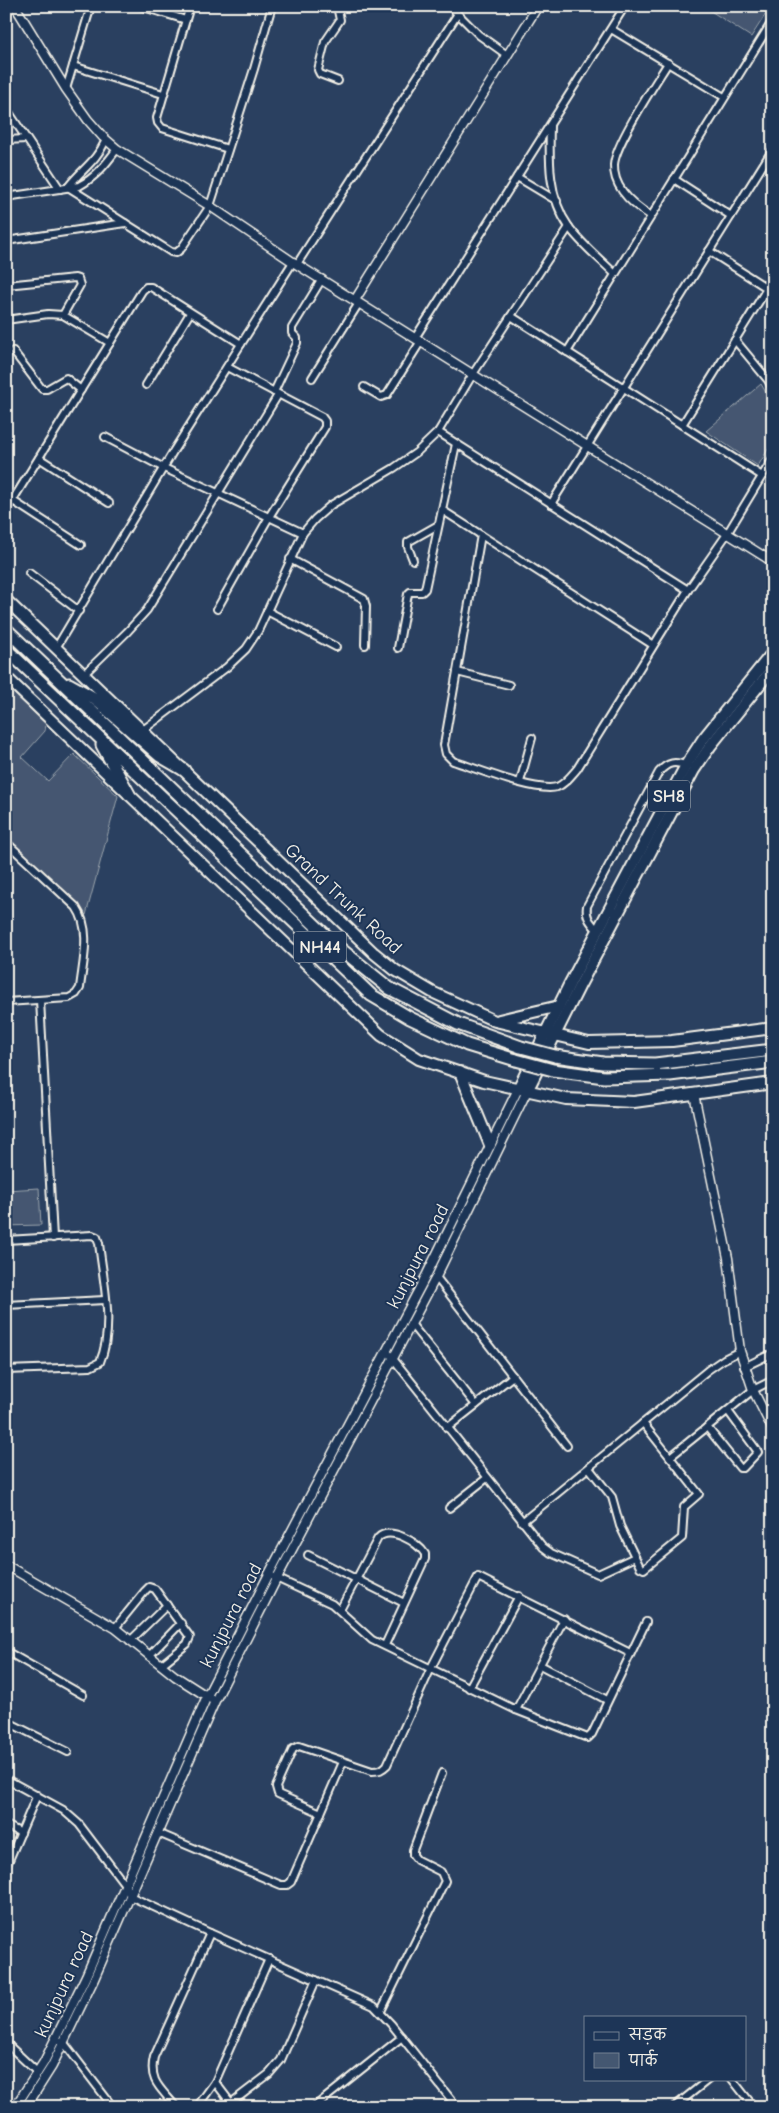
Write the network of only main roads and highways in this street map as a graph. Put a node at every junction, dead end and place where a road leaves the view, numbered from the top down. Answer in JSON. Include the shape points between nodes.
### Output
{"nodes":[{"id":1,"x":6,"y":600,"type":"edge"},
{"id":2,"x":6,"y":629,"type":"edge"},
{"id":3,"x":6,"y":649,"type":"edge"},
{"id":4,"x":773,"y":652,"type":"edge"},
{"id":5,"x":773,"y":668,"type":"edge"},
{"id":6,"x":6,"y":677,"type":"edge"},
{"id":7,"x":60,"y":681,"type":"junction"},
{"id":8,"x":93,"y":731,"type":"junction"},
{"id":9,"x":690,"y":768,"type":"junction"},
{"id":10,"x":184,"y":770,"type":"junction"},
{"id":11,"x":129,"y":794,"type":"junction"},
{"id":12,"x":559,"y":1006,"type":"junction"},
{"id":13,"x":495,"y":1021,"type":"junction"},
{"id":14,"x":773,"y":1028,"type":"edge"},
{"id":15,"x":550,"y":1035,"type":"junction"},
{"id":16,"x":773,"y":1050,"type":"edge"},
{"id":17,"x":773,"y":1062,"type":"edge"},
{"id":18,"x":460,"y":1072,"type":"junction"},
{"id":19,"x":773,"y":1083,"type":"edge"},
{"id":20,"x":523,"y":1090,"type":"junction"},
{"id":21,"x":494,"y":1147,"type":"road end"}],
"edges":[{"from":1,"to":10,"type":"main road","name":"Grand Trunk Road"},
{"from":2,"to":7,"type":"highway","number":"NH44"},
{"from":3,"to":8,"type":"highway","number":"NH44"},
{"from":4,"to":9,"type":"main road","number":"SH8","via":[[703,739]]},
{"from":5,"to":9,"type":"main road","number":"SH8"},
{"from":6,"to":11,"type":"main road"},
{"from":7,"to":10,"type":"highway","via":[[94,698],[160,756]]},
{"from":7,"to":16,"type":"highway","number":"NH44","bridge":true,"via":[[337,946],[389,988],[458,1024],[521,1047],[603,1063],[655,1064]]},
{"from":8,"to":11,"type":"highway"},
{"from":8,"to":17,"type":"highway","number":"NH44","bridge":true,"via":[[371,995],[410,1018],[467,1045],[553,1070],[604,1078],[670,1075]]},
{"from":9,"to":12,"type":"main road","number":"SH8"},
{"from":9,"to":15,"type":"main road","number":"SH8"},
{"from":10,"to":13,"type":"main road","name":"Grand Trunk Road","via":[[374,953],[432,992]]},
{"from":11,"to":18,"type":"main road","via":[[381,1035],[419,1059]]},
{"from":12,"to":13,"type":"main road"},
{"from":12,"to":15,"type":"main road","number":"SH8"},
{"from":13,"to":15,"type":"main road","name":"Grand Trunk Road"},
{"from":14,"to":15,"type":"main road","name":"Grand Trunk Road","via":[[672,1041],[590,1043]]},
{"from":15,"to":20,"type":"main road","number":"SH8"},
{"from":18,"to":20,"type":"main road"},
{"from":18,"to":21,"type":"main road"},
{"from":19,"to":20,"type":"main road","via":[[634,1102],[566,1099]]}]}
